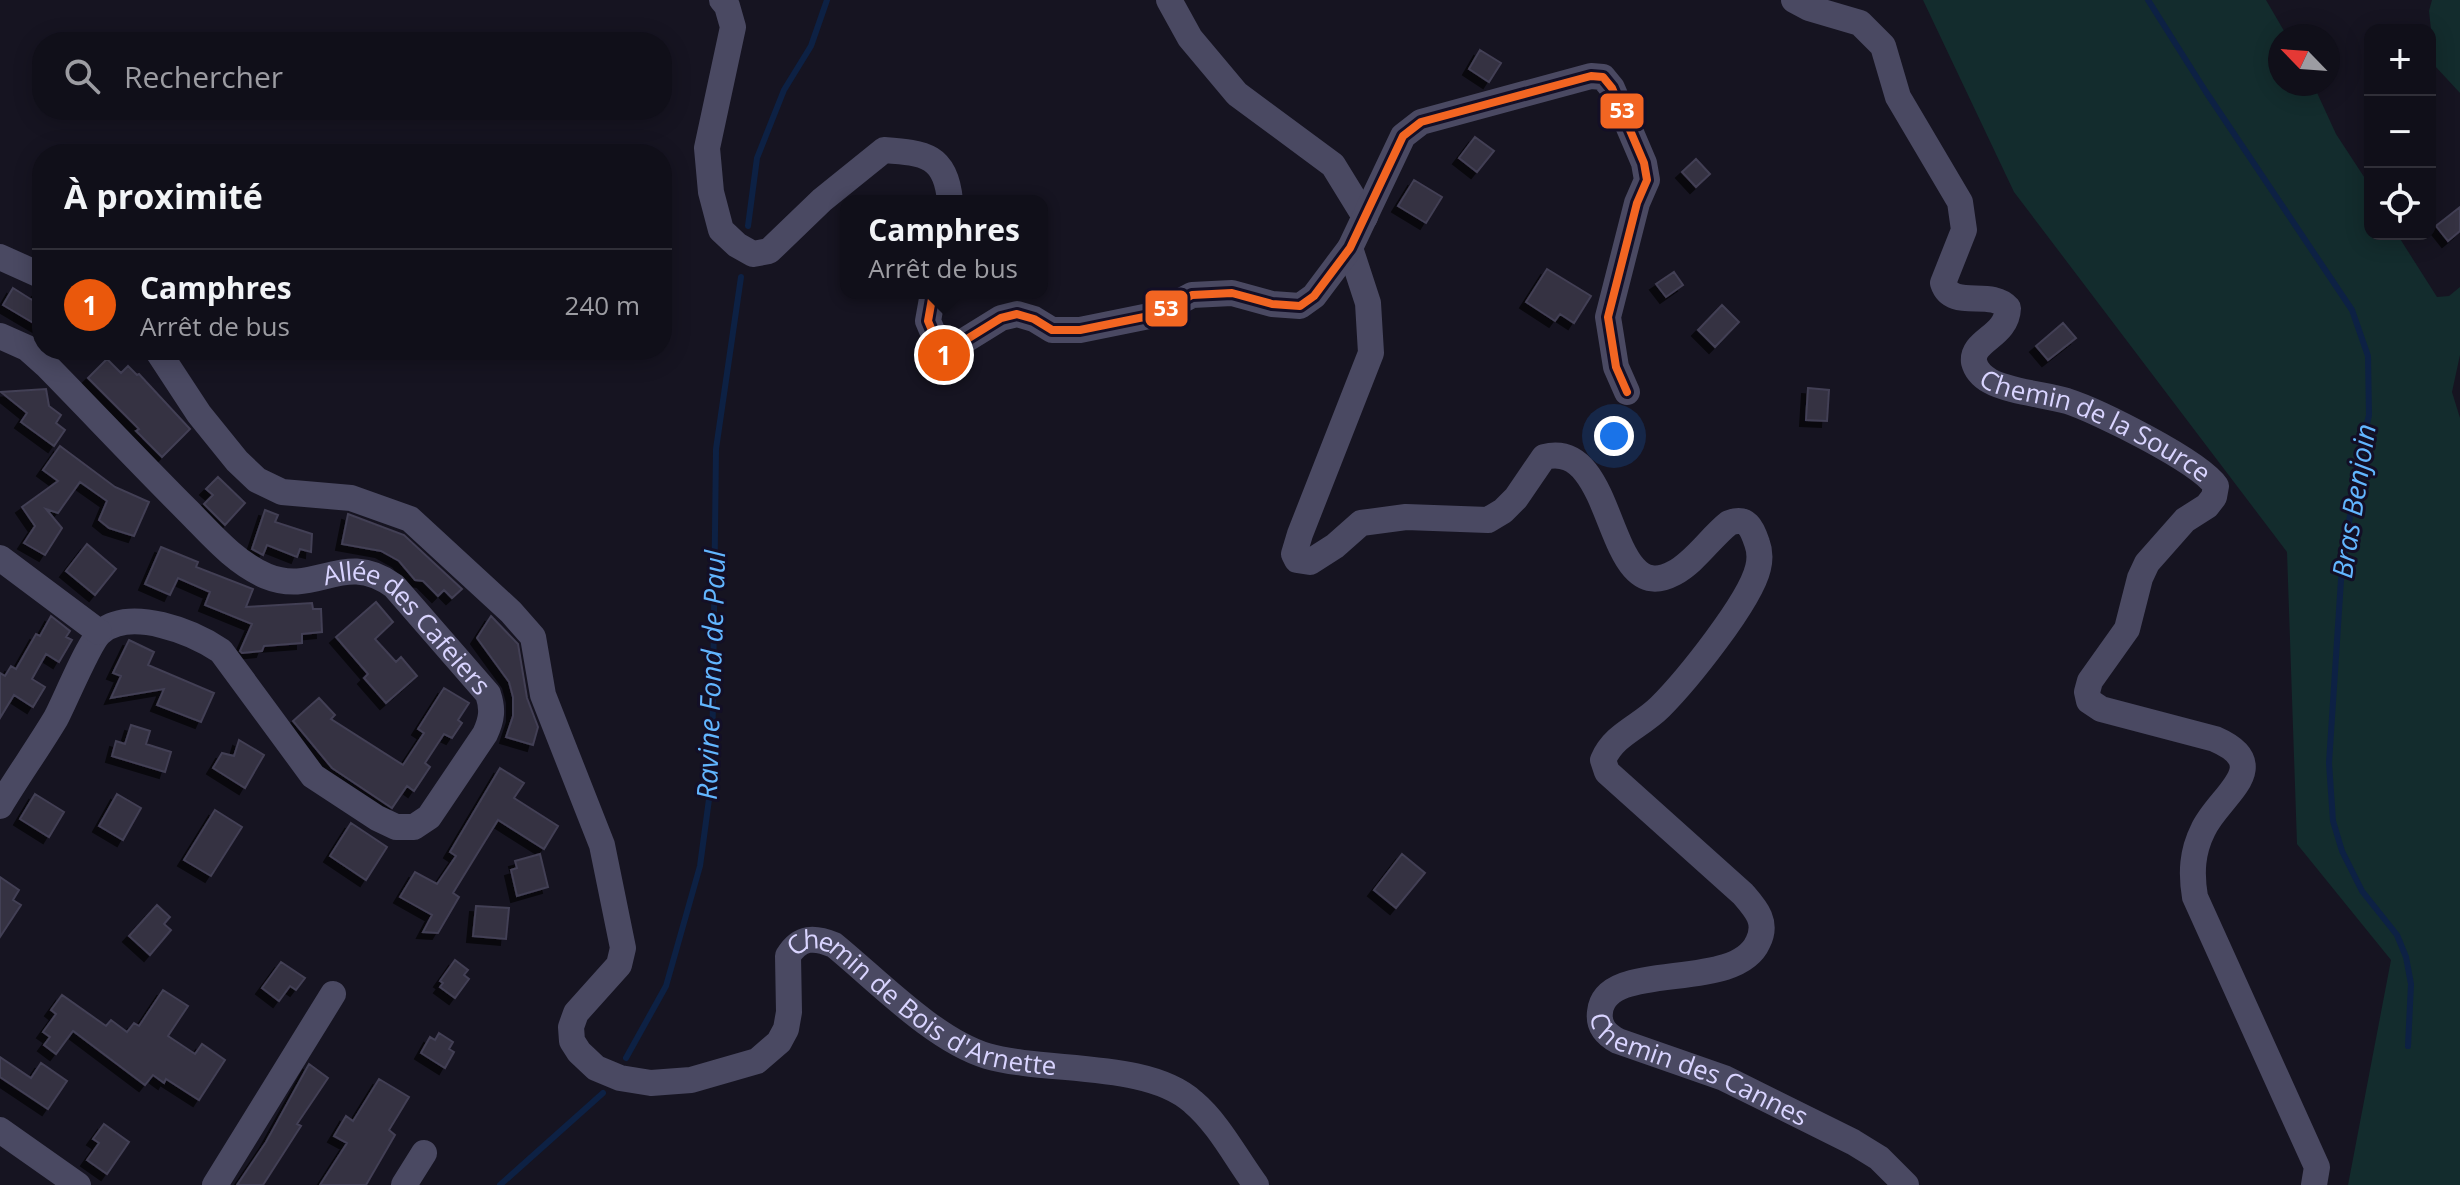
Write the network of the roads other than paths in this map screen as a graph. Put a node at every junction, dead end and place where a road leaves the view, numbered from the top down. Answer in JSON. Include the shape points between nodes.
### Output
{"nodes":[{"id":1,"x":722,"y":0,"type":"edge"},
{"id":2,"x":1169,"y":0,"type":"edge"},
{"id":3,"x":1794,"y":0,"type":"edge"},
{"id":4,"x":950,"y":195,"type":"edge"},
{"id":5,"x":1365,"y":217,"type":"junction"},
{"id":6,"x":1350,"y":248,"type":"junction"},
{"id":7,"x":0,"y":257,"type":"edge"},
{"id":8,"x":32,"y":271,"type":"edge"},
{"id":9,"x":932,"y":299,"type":"edge"},
{"id":10,"x":0,"y":336,"type":"edge"},
{"id":11,"x":32,"y":352,"type":"edge"},
{"id":12,"x":40,"y":360,"type":"edge"},
{"id":13,"x":164,"y":360,"type":"edge"},
{"id":14,"x":1627,"y":392,"type":"dead end"},
{"id":15,"x":0,"y":558,"type":"edge"},
{"id":16,"x":99,"y":632,"type":"junction"},
{"id":17,"x":0,"y":806,"type":"edge"},
{"id":18,"x":333,"y":994,"type":"dead end"},
{"id":19,"x":0,"y":1130,"type":"edge"},
{"id":20,"x":424,"y":1153,"type":"dead end"},
{"id":21,"x":49,"y":1177,"type":"edge"},
{"id":22,"x":78,"y":1185,"type":"edge"},
{"id":23,"x":215,"y":1185,"type":"edge"},
{"id":24,"x":404,"y":1185,"type":"edge"},
{"id":25,"x":1256,"y":1185,"type":"edge"},
{"id":26,"x":1906,"y":1185,"type":"edge"},
{"id":27,"x":2314,"y":1185,"type":"edge"}],
"edges":[{"from":1,"to":4,"type":"street","via":[[733,27],[707,148],[721,230],[737,245],[753,254],[769,251],[884,150],[917,153],[936,163],[948,177]]},
{"from":2,"to":5,"type":"street","via":[[1190,38],[1237,94],[1333,165]]},
{"from":3,"to":27,"type":"street","name":"Chemin de la Source","via":[[1860,23],[1883,46],[1898,97],[1960,202],[1964,230],[1943,283],[1946,292],[1994,298],[2008,308],[2004,326],[1975,356],[1979,372],[1992,382],[2070,402],[2117,421],[2203,472],[2216,486],[2207,506],[2185,520],[2147,563],[2127,629],[2087,692],[2089,701],[2101,709],[2215,739],[2239,754],[2244,768],[2237,787],[2216,807],[2194,854],[2195,897],[2317,1167]]},
{"from":5,"to":6,"type":"street"},
{"from":5,"to":14,"type":"street","via":[[1403,136],[1421,122],[1603,77],[1647,180],[1608,317],[1616,367]]},
{"from":6,"to":9,"type":"street","via":[[1314,296],[1300,306],[1232,293],[1192,295],[1154,315],[1080,330],[1052,330],[1017,314],[959,344],[936,340],[928,321]]},
{"from":6,"to":26,"type":"street","name":"Chemin des Cannes","via":[[1368,303],[1371,353],[1300,534],[1297,560],[1310,562],[1361,523],[1406,517],[1488,520],[1516,498],[1544,457],[1554,454],[1588,473],[1627,562],[1640,575],[1655,579],[1673,574],[1738,519],[1752,528],[1758,571],[1737,612],[1660,708],[1608,747],[1603,760],[1607,772],[1743,894],[1758,912],[1761,937],[1744,960],[1724,969],[1618,988],[1603,1003],[1600,1020],[1605,1032],[1618,1041],[1724,1078],[1867,1150]]},
{"from":7,"to":8,"type":"street"},
{"from":10,"to":11,"type":"street","name":"Allée des Cafeiers"},
{"from":12,"to":16,"type":"street","name":"Allée des Cafeiers","via":[[251,568],[287,582],[365,570],[394,586],[488,694],[491,722],[429,817],[414,827],[396,827],[313,776],[229,658],[212,644],[136,620]]},
{"from":13,"to":25,"type":"street","name":"Chemin de Bois d'Arnette","via":[[199,414],[257,480],[282,492],[351,498],[410,519],[533,637],[543,695],[602,845],[623,948],[619,965],[576,1013],[571,1027],[572,1041],[596,1068],[651,1083],[691,1080],[757,1061],[786,1029],[788,956],[800,942],[818,938],[834,945],[960,1045],[1033,1065],[1126,1075],[1169,1086],[1207,1116]]},
{"from":15,"to":16,"type":"street"},
{"from":16,"to":17,"type":"street","via":[[56,716]]},
{"from":18,"to":23,"type":"street"},
{"from":19,"to":21,"type":"street"},
{"from":20,"to":24,"type":"street"},
{"from":21,"to":22,"type":"street"}]}
